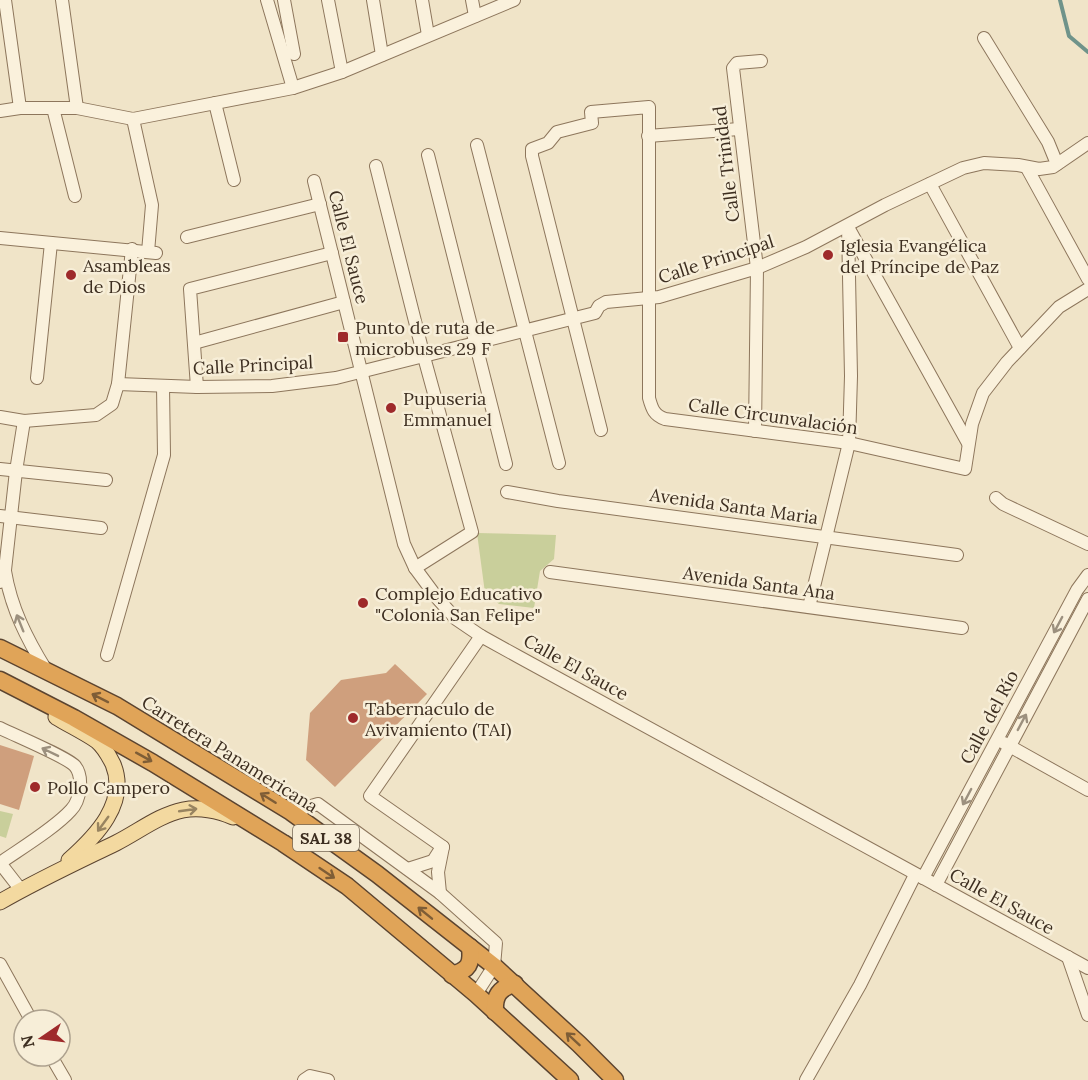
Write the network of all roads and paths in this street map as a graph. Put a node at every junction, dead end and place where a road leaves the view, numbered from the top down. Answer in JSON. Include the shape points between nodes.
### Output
{"nodes":[{"id":1,"x":4,"y":0,"type":"edge"},
{"id":2,"x":62,"y":0,"type":"edge"},
{"id":3,"x":267,"y":0,"type":"edge"},
{"id":4,"x":284,"y":0,"type":"edge"},
{"id":5,"x":328,"y":0,"type":"edge"},
{"id":6,"x":373,"y":0,"type":"edge"},
{"id":7,"x":422,"y":0,"type":"edge"},
{"id":8,"x":472,"y":0,"type":"edge"},
{"id":9,"x":514,"y":0,"type":"edge"},
{"id":10,"x":475,"y":16,"type":"junction"},
{"id":11,"x":428,"y":35,"type":"junction"},
{"id":12,"x":984,"y":38,"type":"dead end"},
{"id":13,"x":294,"y":54,"type":"dead end"},
{"id":14,"x":382,"y":55,"type":"junction"},
{"id":15,"x":761,"y":61,"type":"dead end"},
{"id":16,"x":342,"y":72,"type":"junction"},
{"id":17,"x":293,"y":88,"type":"junction"},
{"id":18,"x":215,"y":104,"type":"junction"},
{"id":19,"x":20,"y":108,"type":"junction"},
{"id":20,"x":53,"y":108,"type":"junction"},
{"id":21,"x":77,"y":108,"type":"junction"},
{"id":22,"x":0,"y":111,"type":"edge"},
{"id":23,"x":133,"y":119,"type":"junction"},
{"id":24,"x":739,"y":129,"type":"junction"},
{"id":25,"x":648,"y":136,"type":"junction"},
{"id":26,"x":1088,"y":143,"type":"edge"},
{"id":27,"x":477,"y":145,"type":"dead end"},
{"id":28,"x":428,"y":155,"type":"dead end"},
{"id":29,"x":1057,"y":164,"type":"junction"},
{"id":30,"x":376,"y":166,"type":"dead end"},
{"id":31,"x":1027,"y":168,"type":"junction"},
{"id":32,"x":234,"y":180,"type":"dead end"},
{"id":33,"x":314,"y":181,"type":"dead end"},
{"id":34,"x":930,"y":184,"type":"junction"},
{"id":35,"x":75,"y":196,"type":"dead end"},
{"id":36,"x":320,"y":204,"type":"junction"},
{"id":37,"x":848,"y":226,"type":"junction"},
{"id":38,"x":187,"y":237,"type":"dead end"},
{"id":39,"x":0,"y":238,"type":"edge"},
{"id":40,"x":51,"y":243,"type":"junction"},
{"id":41,"x":132,"y":249,"type":"junction"},
{"id":42,"x":332,"y":253,"type":"junction"},
{"id":43,"x":757,"y":268,"type":"junction"},
{"id":44,"x":1088,"y":279,"type":"edge"},
{"id":45,"x":1088,"y":289,"type":"edge"},
{"id":46,"x":648,"y":298,"type":"junction"},
{"id":47,"x":344,"y":302,"type":"junction"},
{"id":48,"x":573,"y":319,"type":"junction"},
{"id":49,"x":524,"y":332,"type":"junction"},
{"id":50,"x":194,"y":343,"type":"junction"},
{"id":51,"x":476,"y":345,"type":"junction"},
{"id":52,"x":1020,"y":348,"type":"junction"},
{"id":53,"x":424,"y":357,"type":"junction"},
{"id":54,"x":362,"y":372,"type":"junction"},
{"id":55,"x":37,"y":378,"type":"dead end"},
{"id":56,"x":118,"y":384,"type":"junction"},
{"id":57,"x":163,"y":386,"type":"junction"},
{"id":58,"x":197,"y":387,"type":"junction"},
{"id":59,"x":0,"y":417,"type":"edge"},
{"id":60,"x":24,"y":421,"type":"junction"},
{"id":61,"x":602,"y":429,"type":"dead end"},
{"id":62,"x":755,"y":431,"type":"junction"},
{"id":63,"x":968,"y":442,"type":"junction"},
{"id":64,"x":849,"y":443,"type":"junction"},
{"id":65,"x":559,"y":463,"type":"dead end"},
{"id":66,"x":506,"y":464,"type":"dead end"},
{"id":67,"x":0,"y":469,"type":"edge"},
{"id":68,"x":16,"y":471,"type":"junction"},
{"id":69,"x":106,"y":480,"type":"dead end"},
{"id":70,"x":507,"y":492,"type":"dead end"},
{"id":71,"x":996,"y":498,"type":"dead end"},
{"id":72,"x":6,"y":516,"type":"edge"},
{"id":73,"x":101,"y":528,"type":"dead end"},
{"id":74,"x":826,"y":537,"type":"junction"},
{"id":75,"x":1088,"y":544,"type":"edge"},
{"id":76,"x":957,"y":555,"type":"dead end"},
{"id":77,"x":4,"y":562,"type":"edge"},
{"id":78,"x":415,"y":568,"type":"junction"},
{"id":79,"x":550,"y":572,"type":"dead end"},
{"id":80,"x":1088,"y":575,"type":"edge"},
{"id":81,"x":0,"y":582,"type":"edge"},
{"id":82,"x":1088,"y":599,"type":"edge"},
{"id":83,"x":809,"y":607,"type":"junction"},
{"id":84,"x":962,"y":628,"type":"dead end"},
{"id":85,"x":481,"y":636,"type":"junction"},
{"id":86,"x":0,"y":648,"type":"edge"},
{"id":87,"x":107,"y":655,"type":"dead end"},
{"id":88,"x":47,"y":671,"type":"junction"},
{"id":89,"x":0,"y":681,"type":"edge"},
{"id":90,"x":0,"y":728,"type":"edge"},
{"id":91,"x":997,"y":740,"type":"junction"},
{"id":92,"x":1009,"y":746,"type":"junction"},
{"id":93,"x":1088,"y":790,"type":"edge"},
{"id":94,"x":291,"y":812,"type":"junction"},
{"id":95,"x":283,"y":843,"type":"junction"},
{"id":96,"x":443,"y":847,"type":"junction"},
{"id":97,"x":0,"y":863,"type":"edge"},
{"id":98,"x":408,"y":868,"type":"junction"},
{"id":99,"x":59,"y":869,"type":"junction"},
{"id":100,"x":919,"y":877,"type":"junction"},
{"id":101,"x":936,"y":885,"type":"junction"},
{"id":102,"x":21,"y":890,"type":"junction"},
{"id":103,"x":440,"y":893,"type":"junction"},
{"id":104,"x":0,"y":902,"type":"edge"},
{"id":105,"x":470,"y":947,"type":"junction"},
{"id":106,"x":1068,"y":957,"type":"junction"},
{"id":107,"x":0,"y":964,"type":"edge"},
{"id":108,"x":494,"y":966,"type":"junction"},
{"id":109,"x":1088,"y":968,"type":"edge"},
{"id":110,"x":452,"y":975,"type":"junction"},
{"id":111,"x":515,"y":984,"type":"junction"},
{"id":112,"x":476,"y":994,"type":"junction"},
{"id":113,"x":24,"y":1008,"type":"edge"},
{"id":114,"x":495,"y":1012,"type":"junction"},
{"id":115,"x":1088,"y":1015,"type":"edge"},
{"id":116,"x":304,"y":1080,"type":"edge"},
{"id":117,"x":328,"y":1080,"type":"edge"},
{"id":118,"x":570,"y":1080,"type":"edge"},
{"id":119,"x":615,"y":1080,"type":"edge"},
{"id":120,"x":806,"y":1080,"type":"edge"}],
"edges":[{"from":1,"to":19,"type":"street"},
{"from":2,"to":21,"type":"street"},
{"from":3,"to":17,"type":"street"},
{"from":4,"to":13,"type":"street"},
{"from":5,"to":16,"type":"street"},
{"from":6,"to":14,"type":"street"},
{"from":7,"to":11,"type":"street"},
{"from":8,"to":10,"type":"street"},
{"from":9,"to":10,"type":"street"},
{"from":10,"to":11,"type":"street"},
{"from":11,"to":14,"type":"street"},
{"from":12,"to":29,"type":"street","via":[[1048,142]]},
{"from":14,"to":16,"type":"street"},
{"from":15,"to":24,"type":"street","name":"Calle Trinidad","via":[[737,63],[733,68]]},
{"from":16,"to":17,"type":"street"},
{"from":17,"to":18,"type":"street"},
{"from":18,"to":23,"type":"street"},
{"from":18,"to":32,"type":"street"},
{"from":19,"to":20,"type":"street"},
{"from":19,"to":22,"type":"street"},
{"from":20,"to":21,"type":"street"},
{"from":20,"to":35,"type":"street"},
{"from":21,"to":23,"type":"street"},
{"from":23,"to":41,"type":"street","via":[[152,205],[152,252]]},
{"from":24,"to":25,"type":"street"},
{"from":24,"to":43,"type":"street","name":"Calle Trinidad"},
{"from":25,"to":46,"type":"street","name":"Calle Circunvalación"},
{"from":25,"to":48,"type":"street","name":"Calle Circunvalación","via":[[649,107],[591,112],[592,123],[556,132],[548,143],[532,149]]},
{"from":26,"to":29,"type":"street","name":"Calle Principal"},
{"from":27,"to":49,"type":"street"},
{"from":28,"to":51,"type":"street"},
{"from":29,"to":31,"type":"street","name":"Calle Principal"},
{"from":30,"to":53,"type":"street"},
{"from":31,"to":34,"type":"street","name":"Calle Principal","via":[[972,165]]},
{"from":31,"to":44,"type":"street"},
{"from":33,"to":36,"type":"street","name":"Calle El Sauce"},
{"from":34,"to":37,"type":"street","name":"Calle Principal"},
{"from":34,"to":52,"type":"street"},
{"from":36,"to":38,"type":"street"},
{"from":36,"to":42,"type":"street","name":"Calle El Sauce"},
{"from":37,"to":43,"type":"street","name":"Calle Principal"},
{"from":37,"to":63,"type":"street"},
{"from":37,"to":64,"type":"street"},
{"from":39,"to":40,"type":"street"},
{"from":40,"to":41,"type":"street"},
{"from":40,"to":55,"type":"street"},
{"from":41,"to":56,"type":"street"},
{"from":42,"to":47,"type":"street","name":"Calle El Sauce"},
{"from":42,"to":50,"type":"street","via":[[190,289]]},
{"from":43,"to":46,"type":"street","name":"Calle Principal"},
{"from":43,"to":62,"type":"street","name":"Calle Trinidad"},
{"from":45,"to":52,"type":"street","name":"Calle Circunvalación","via":[[1059,308]]},
{"from":46,"to":48,"type":"street","name":"Calle Principal","via":[[606,302],[595,313]]},
{"from":46,"to":62,"type":"street","name":"Calle Circunvalación","via":[[649,398],[657,416]]},
{"from":47,"to":50,"type":"street"},
{"from":47,"to":54,"type":"street","name":"Calle El Sauce"},
{"from":48,"to":49,"type":"street","name":"Calle Principal"},
{"from":48,"to":61,"type":"street"},
{"from":49,"to":51,"type":"street","name":"Calle Principal"},
{"from":49,"to":65,"type":"street"},
{"from":50,"to":58,"type":"street"},
{"from":51,"to":53,"type":"street","name":"Calle Principal"},
{"from":51,"to":66,"type":"street"},
{"from":52,"to":63,"type":"street","name":"Calle Circunvalación","via":[[982,393]]},
{"from":53,"to":54,"type":"street","name":"Calle Principal"},
{"from":53,"to":78,"type":"street","via":[[472,532]]},
{"from":54,"to":58,"type":"street","name":"Calle Principal","via":[[272,386]]},
{"from":54,"to":78,"type":"street","name":"Calle El Sauce","via":[[404,544]]},
{"from":56,"to":57,"type":"street","name":"Calle Principal"},
{"from":56,"to":60,"type":"street","via":[[112,404],[96,415]]},
{"from":57,"to":58,"type":"street","name":"Calle Principal"},
{"from":57,"to":87,"type":"street","via":[[164,455]]},
{"from":59,"to":60,"type":"street"},
{"from":60,"to":68,"type":"street"},
{"from":62,"to":64,"type":"street","name":"Calle Circunvalación"},
{"from":63,"to":64,"type":"street","name":"Calle Circunvalación","via":[[965,469]]},
{"from":64,"to":74,"type":"street"},
{"from":67,"to":68,"type":"street"},
{"from":68,"to":69,"type":"street"},
{"from":68,"to":72,"type":"street"},
{"from":70,"to":74,"type":"street","name":"Avenida Santa Maria"},
{"from":71,"to":75,"type":"street"},
{"from":72,"to":73,"type":"street"},
{"from":72,"to":77,"type":"street"},
{"from":74,"to":76,"type":"street","name":"Avenida Santa Maria"},
{"from":74,"to":83,"type":"street"},
{"from":77,"to":81,"type":"street"},
{"from":88,"to":77,"type":"street","one_way":true,"via":[[26,637],[8,590]]},
{"from":78,"to":85,"type":"street","name":"Calle El Sauce","via":[[456,619]]},
{"from":79,"to":83,"type":"street","name":"Avenida Santa Ana"},
{"from":80,"to":91,"type":"street","name":"Calle del Río","one_way":true},
{"from":92,"to":82,"type":"street","name":"Calle del Río","one_way":true},
{"from":83,"to":84,"type":"street","name":"Avenida Santa Ana"},
{"from":85,"to":96,"type":"street","via":[[370,796]]},
{"from":85,"to":100,"type":"street","name":"Calle El Sauce"},
{"from":86,"to":88,"type":"highway","name":"Carretera Panamericana","number":"SAL 38"},
{"from":94,"to":88,"type":"highway","name":"Carretera Panamericana","number":"SAL 38","one_way":true,"via":[[117,706]]},
{"from":89,"to":95,"type":"highway","number":"SAL 38","one_way":true,"via":[[144,757]]},
{"from":89,"to":99,"type":"main road","one_way":true,"via":[[98,742],[114,768],[117,789],[111,812],[92,839]]},
{"from":97,"to":90,"type":"street","one_way":true,"via":[[73,809],[80,778],[75,766]]},
{"from":91,"to":92,"type":"street"},
{"from":91,"to":100,"type":"street","name":"Calle del Río","one_way":true},
{"from":92,"to":93,"type":"street"},
{"from":92,"to":101,"type":"street","name":"Calle del Río"},
{"from":94,"to":98,"type":"street","via":[[318,804]]},
{"from":105,"to":94,"type":"highway","name":"Carretera Panamericana","number":"SAL 38","one_way":true},
{"from":99,"to":95,"type":"main road","one_way":true,"via":[[183,810],[229,815]]},
{"from":95,"to":110,"type":"highway","number":"SAL 38","one_way":true,"via":[[347,886]]},
{"from":96,"to":98,"type":"street","via":[[433,861]]},
{"from":96,"to":103,"type":"street"},
{"from":97,"to":102,"type":"street"},
{"from":98,"to":103,"type":"street"},
{"from":99,"to":102,"type":"main road"},
{"from":100,"to":101,"type":"street","name":"Calle El Sauce"},
{"from":100,"to":120,"type":"street","name":"Calle del Río"},
{"from":101,"to":106,"type":"street","name":"Calle El Sauce"},
{"from":102,"to":104,"type":"main road"},
{"from":103,"to":108,"type":"street","via":[[496,943]]},
{"from":105,"to":108,"type":"highway","name":"Carretera Panamericana","number":"SAL 38"},
{"from":105,"to":110,"type":"highway","via":[[470,964],[466,970]]},
{"from":106,"to":109,"type":"street","name":"Calle El Sauce"},
{"from":106,"to":115,"type":"street"},
{"from":107,"to":113,"type":"street"},
{"from":108,"to":111,"type":"highway","name":"Carretera Panamericana","number":"SAL 38"},
{"from":108,"to":112,"type":"street"},
{"from":110,"to":112,"type":"highway","number":"SAL 38"},
{"from":111,"to":114,"type":"highway","via":[[497,995]]},
{"from":119,"to":111,"type":"highway","name":"Carretera Panamericana","number":"SAL 38","one_way":true},
{"from":112,"to":114,"type":"highway","number":"SAL 38"},
{"from":114,"to":118,"type":"highway","number":"SAL 38"},
{"from":116,"to":117,"type":"street","via":[[310,1076]]}]}
